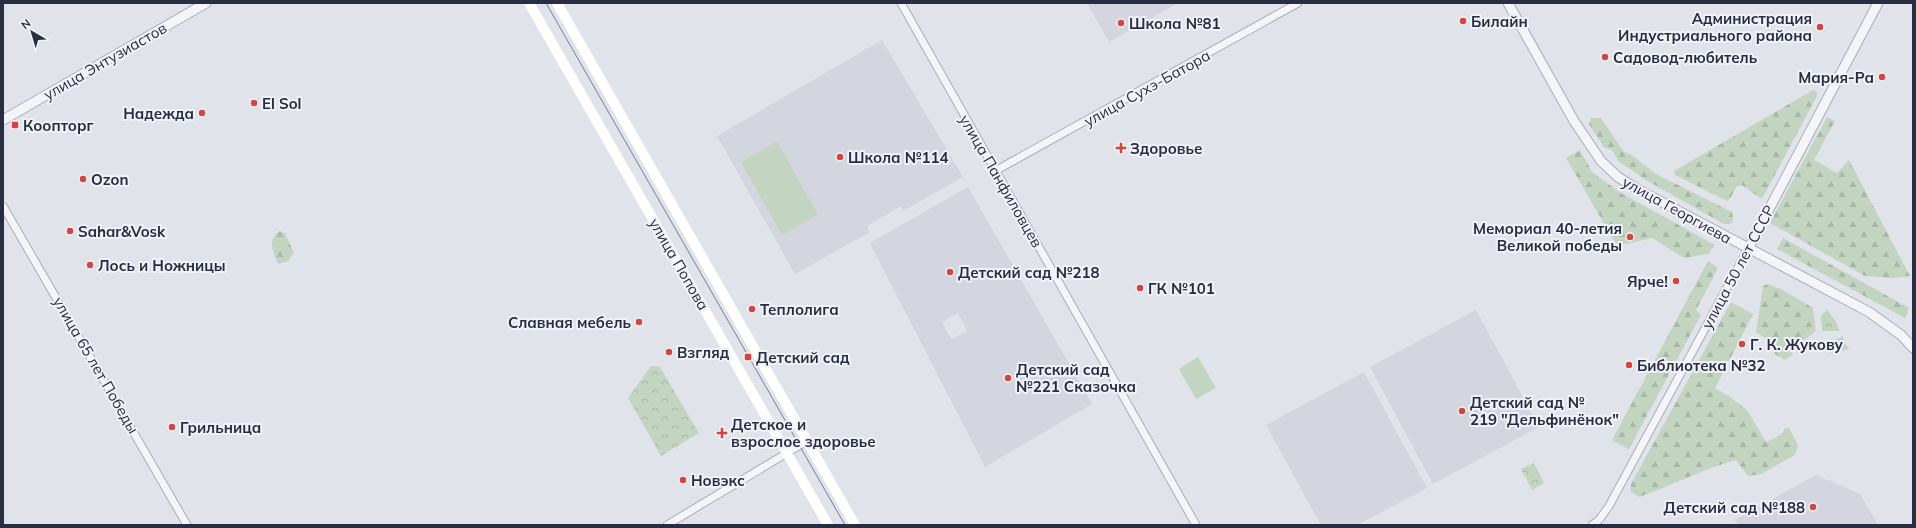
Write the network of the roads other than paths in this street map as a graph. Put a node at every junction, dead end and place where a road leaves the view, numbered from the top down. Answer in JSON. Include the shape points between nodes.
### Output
{"nodes":[{"id":1,"x":206,"y":3,"type":"edge"},
{"id":2,"x":529,"y":3,"type":"edge"},
{"id":3,"x":557,"y":3,"type":"edge"},
{"id":4,"x":901,"y":3,"type":"edge"},
{"id":5,"x":1298,"y":3,"type":"edge"},
{"id":6,"x":1508,"y":3,"type":"edge"},
{"id":7,"x":1878,"y":3,"type":"edge"},
{"id":8,"x":3,"y":120,"type":"edge"},
{"id":9,"x":995,"y":171,"type":"junction"},
{"id":10,"x":3,"y":206,"type":"edge"},
{"id":11,"x":1748,"y":248,"type":"junction"},
{"id":12,"x":1913,"y":348,"type":"edge"},
{"id":13,"x":807,"y":441,"type":"junction"},
{"id":14,"x":787,"y":453,"type":"junction"},
{"id":15,"x":1600,"y":523,"type":"edge"},
{"id":16,"x":188,"y":525,"type":"edge"},
{"id":17,"x":667,"y":525,"type":"edge"},
{"id":18,"x":828,"y":525,"type":"edge"},
{"id":19,"x":856,"y":525,"type":"edge"},
{"id":20,"x":1196,"y":525,"type":"edge"},
{"id":21,"x":1592,"y":525,"type":"edge"}],
"edges":[{"from":1,"to":8,"type":"street","name":"улица Энтузиастов"},
{"from":2,"to":14,"type":"main road","name":"улица Попова"},
{"from":3,"to":13,"type":"main road","name":"улица Попова"},
{"from":4,"to":9,"type":"street","name":"улица Панфиловцев"},
{"from":5,"to":9,"type":"street","name":"улица Сухэ-Батора"},
{"from":6,"to":11,"type":"street","name":"улица Георгиева","via":[[1574,120],[1601,161],[1618,177],[1637,189]]},
{"from":7,"to":11,"type":"street","name":"улица 50 лет СССР"},
{"from":9,"to":20,"type":"street","name":"улица Панфиловцев"},
{"from":10,"to":16,"type":"street","name":"улица 65 лет Победы"},
{"from":11,"to":12,"type":"street","name":"улица Георгиева","via":[[1869,312],[1901,335]]},
{"from":11,"to":15,"type":"street","name":"улица 50 лет СССР"},
{"from":13,"to":14,"type":"street"},
{"from":13,"to":19,"type":"main road","name":"улица Попова"},
{"from":14,"to":17,"type":"street"},
{"from":14,"to":18,"type":"main road","name":"улица Попова"},
{"from":15,"to":21,"type":"street","name":"улица 50 лет СССР"}]}
